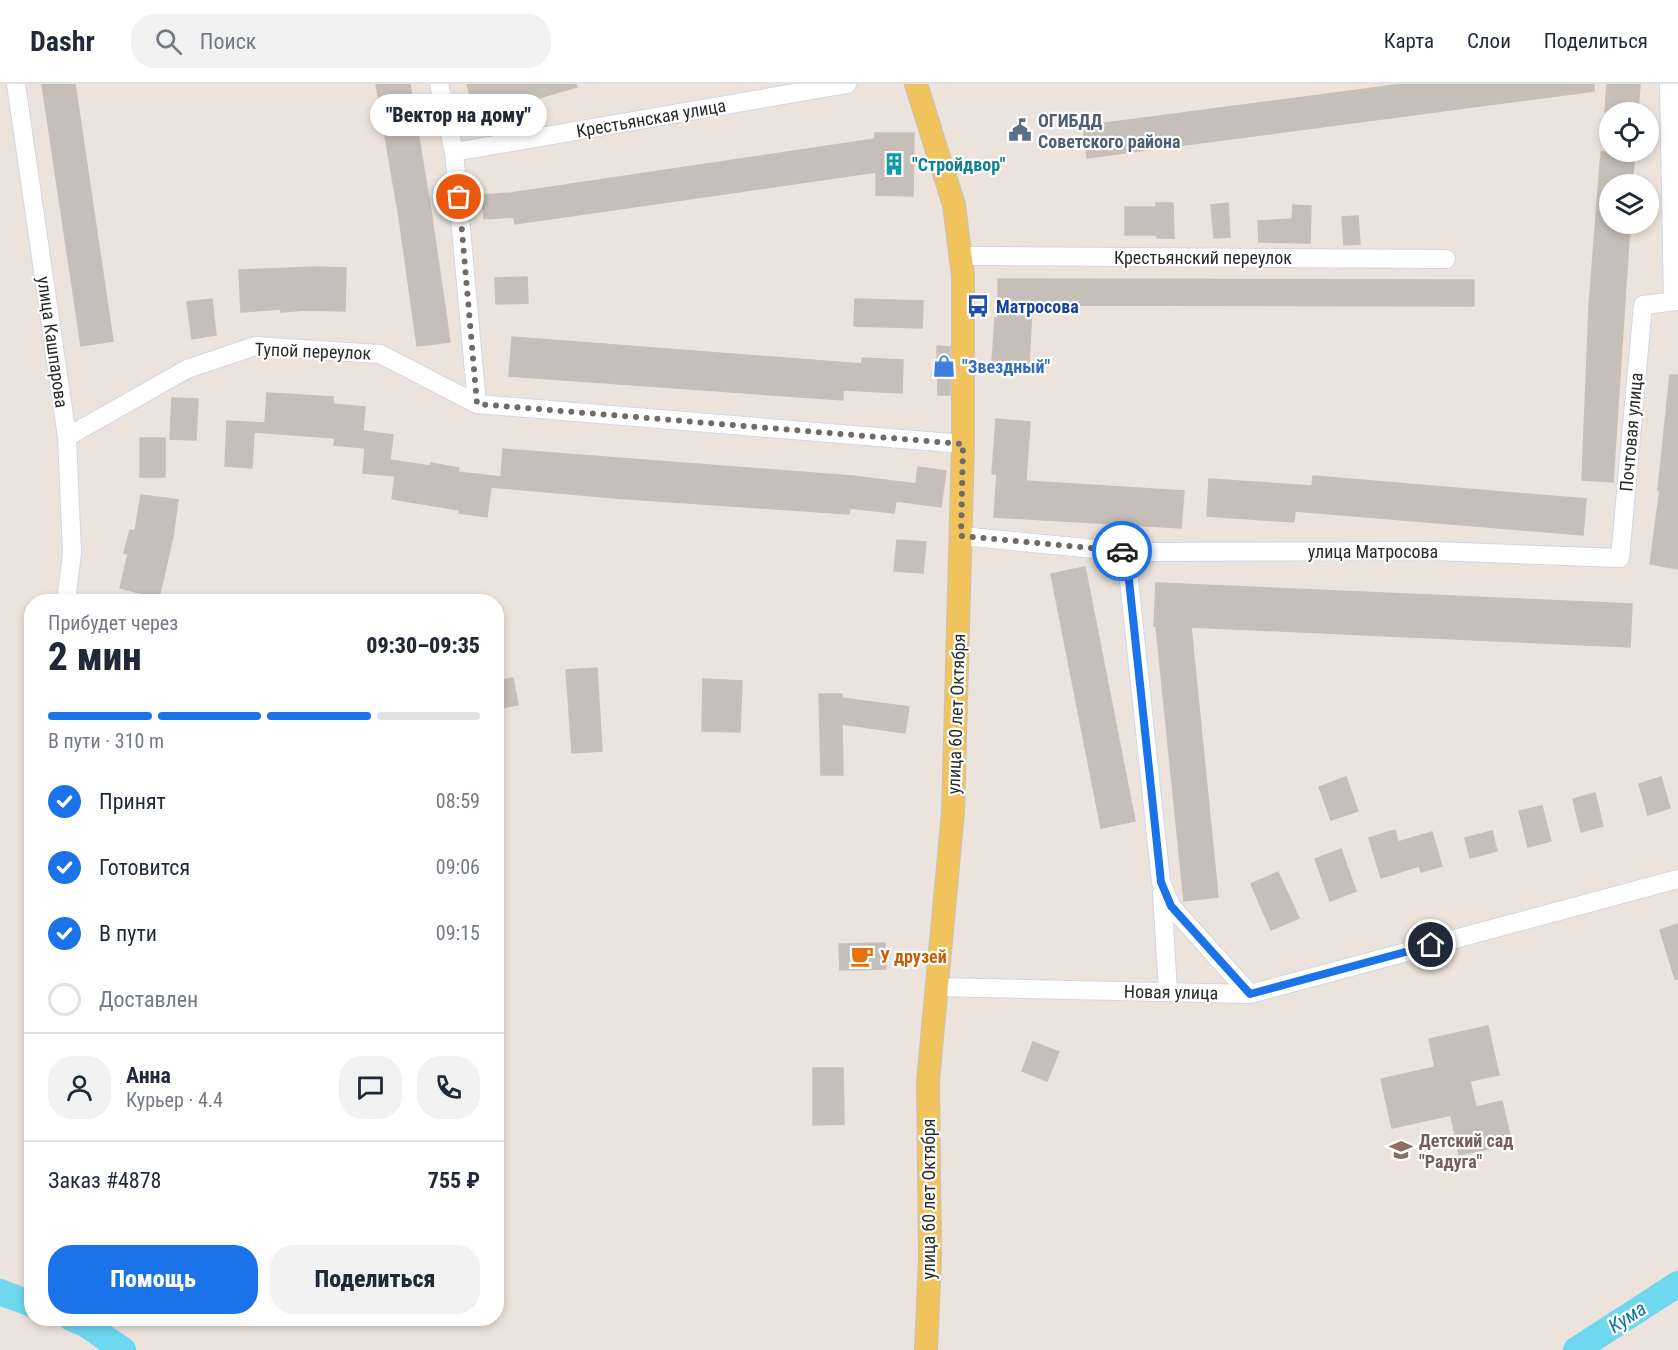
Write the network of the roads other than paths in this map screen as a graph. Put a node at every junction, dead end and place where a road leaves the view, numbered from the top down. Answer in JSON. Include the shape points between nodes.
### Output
{"nodes":[{"id":1,"x":16,"y":84,"type":"edge"},
{"id":2,"x":439,"y":84,"type":"edge"},
{"id":3,"x":847,"y":84,"type":"edge"},
{"id":4,"x":916,"y":84,"type":"edge"},
{"id":5,"x":1669,"y":84,"type":"edge"},
{"id":6,"x":454,"y":152,"type":"junction"},
{"id":7,"x":961,"y":256,"type":"junction"},
{"id":8,"x":1446,"y":259,"type":"dead end"},
{"id":9,"x":1676,"y":301,"type":"edge"},
{"id":10,"x":477,"y":404,"type":"junction"},
{"id":11,"x":68,"y":437,"type":"junction"},
{"id":12,"x":963,"y":444,"type":"junction"},
{"id":13,"x":961,"y":536,"type":"junction"},
{"id":14,"x":1126,"y":552,"type":"junction"},
{"id":15,"x":1620,"y":558,"type":"joint"},
{"id":16,"x":67,"y":594,"type":"edge"},
{"id":17,"x":1678,"y":879,"type":"edge"},
{"id":18,"x":1161,"y":882,"type":"junction"},
{"id":19,"x":937,"y":987,"type":"junction"},
{"id":20,"x":1168,"y":992,"type":"junction"},
{"id":21,"x":1250,"y":994,"type":"junction"},
{"id":22,"x":926,"y":1350,"type":"edge"}],
"edges":[{"from":1,"to":11,"type":"street","name":"улица Кашпарова"},
{"from":2,"to":6,"type":"street"},
{"from":3,"to":6,"type":"street","name":"Крестьянская улица"},
{"from":4,"to":7,"type":"main road","name":"улица 60 лет Октября","via":[[954,205]]},
{"from":5,"to":9,"type":"street"},
{"from":6,"to":10,"type":"street"},
{"from":7,"to":8,"type":"street","name":"Крестьянский переулок"},
{"from":7,"to":12,"type":"main road","name":"улица 60 лет Октября"},
{"from":9,"to":15,"type":"street","name":"Почтовая улица","via":[[1643,305]]},
{"from":10,"to":11,"type":"street","name":"Тупой переулок","via":[[380,354],[255,346],[188,369]]},
{"from":10,"to":12,"type":"street","name":"Тупой переулок"},
{"from":11,"to":16,"type":"street","name":"улица Кашпарова","via":[[72,552]]},
{"from":12,"to":13,"type":"main road","name":"улица 60 лет Октября"},
{"from":13,"to":14,"type":"street","name":"улица Матросова"},
{"from":13,"to":19,"type":"main road","name":"улица 60 лет Октября","via":[[953,812]]},
{"from":14,"to":15,"type":"street","name":"улица Матросова","via":[[1434,551]]},
{"from":14,"to":18,"type":"street"},
{"from":17,"to":21,"type":"street","name":"Новая улица"},
{"from":18,"to":20,"type":"street"},
{"from":18,"to":21,"type":"street","via":[[1171,906]]},
{"from":19,"to":20,"type":"street","name":"Новая улица"},
{"from":19,"to":22,"type":"main road","name":"улица 60 лет Октября","via":[[928,1081],[930,1258]]},
{"from":20,"to":21,"type":"street","name":"Новая улица"}]}
